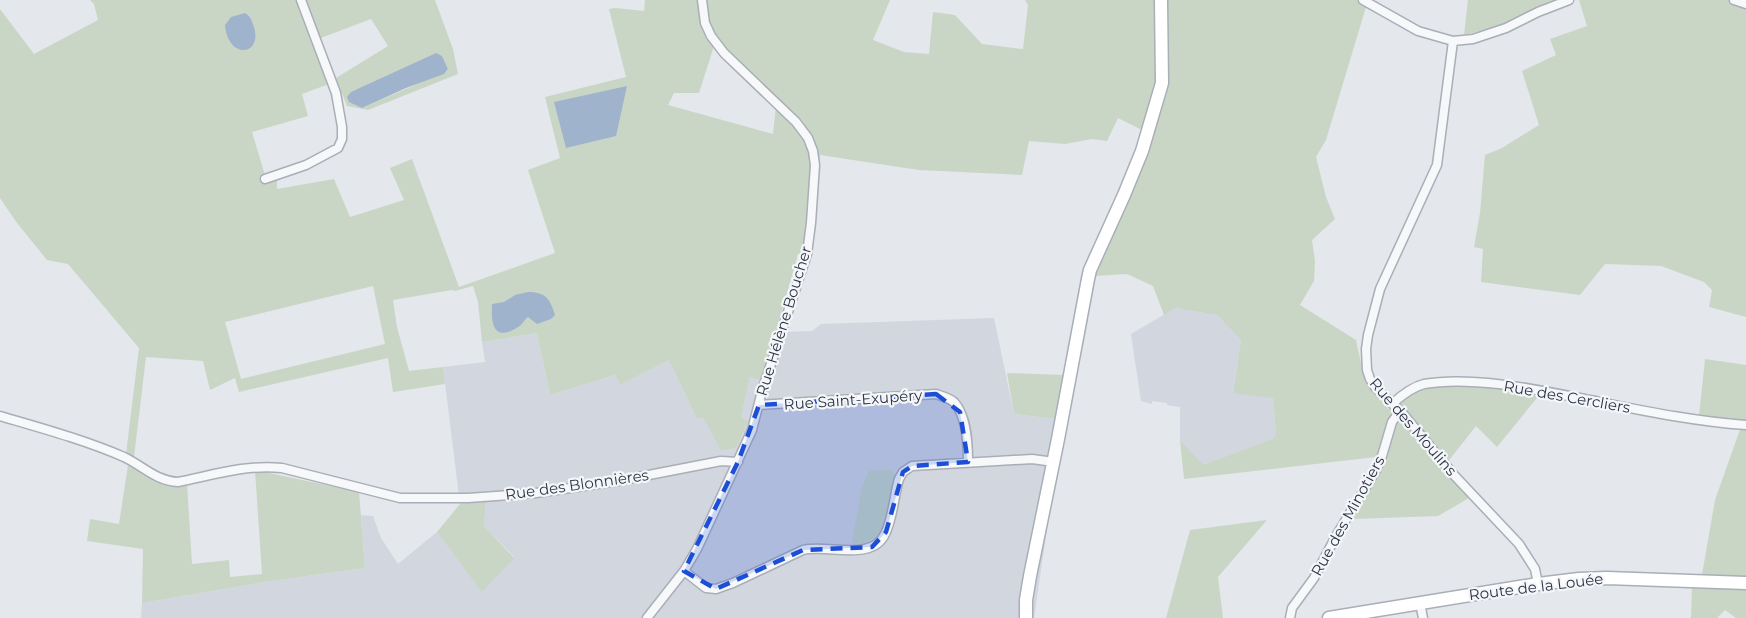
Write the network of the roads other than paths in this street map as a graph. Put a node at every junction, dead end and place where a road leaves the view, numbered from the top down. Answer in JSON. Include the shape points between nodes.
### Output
{"nodes":[{"id":1,"x":301,"y":0,"type":"edge"},
{"id":2,"x":702,"y":0,"type":"edge"},
{"id":3,"x":1161,"y":0,"type":"edge"},
{"id":4,"x":1363,"y":0,"type":"edge"},
{"id":5,"x":1569,"y":0,"type":"edge"},
{"id":6,"x":1734,"y":0,"type":"edge"},
{"id":7,"x":1746,"y":4,"type":"edge"},
{"id":8,"x":1453,"y":41,"type":"junction"},
{"id":9,"x":265,"y":179,"type":"dead end"},
{"id":10,"x":1393,"y":403,"type":"junction"},
{"id":11,"x":759,"y":405,"type":"junction"},
{"id":12,"x":1400,"y":411,"type":"junction"},
{"id":13,"x":0,"y":416,"type":"edge"},
{"id":14,"x":1746,"y":425,"type":"edge"},
{"id":15,"x":738,"y":462,"type":"junction"},
{"id":16,"x":968,"y":462,"type":"junction"},
{"id":17,"x":1054,"y":462,"type":"junction"},
{"id":18,"x":684,"y":571,"type":"junction"},
{"id":19,"x":1746,"y":583,"type":"edge"},
{"id":20,"x":1538,"y":584,"type":"junction"},
{"id":21,"x":1026,"y":600,"type":"junction"},
{"id":22,"x":1420,"y":603,"type":"junction"},
{"id":23,"x":647,"y":618,"type":"edge"},
{"id":24,"x":1018,"y":618,"type":"edge"},
{"id":25,"x":1026,"y":618,"type":"edge"},
{"id":26,"x":1290,"y":618,"type":"edge"},
{"id":27,"x":1329,"y":618,"type":"edge"},
{"id":28,"x":1424,"y":618,"type":"edge"}],
"edges":[{"from":1,"to":9,"type":"street","via":[[336,93],[342,139],[338,148],[306,165]]},
{"from":2,"to":11,"type":"street","name":"Rue Hélène Boucher","via":[[711,36],[796,123],[808,138],[815,165],[807,254]]},
{"from":3,"to":17,"type":"street","via":[[1162,83],[1140,157],[1090,270]]},
{"from":4,"to":8,"type":"street","via":[[1418,31]]},
{"from":5,"to":8,"type":"street","via":[[1502,29]]},
{"from":6,"to":7,"type":"street"},
{"from":8,"to":10,"type":"street","name":"Rue des Moulins","via":[[1437,165],[1380,289],[1368,335],[1366,361],[1370,379]]},
{"from":10,"to":12,"type":"street","name":"Rue des Moulins"},
{"from":10,"to":14,"type":"street","name":"Rue des Cercliers","via":[[1423,384],[1468,382],[1523,387],[1687,418]]},
{"from":11,"to":15,"type":"street","name":"Rue Hélène Boucher"},
{"from":11,"to":16,"type":"street","name":"Rue Saint-Exupéry","via":[[936,394],[946,397],[960,412]]},
{"from":12,"to":20,"type":"street","name":"Rue des Moulins","via":[[1519,544]]},
{"from":12,"to":26,"type":"street","name":"Rue des Minotiers","via":[[1392,422],[1375,472],[1314,578],[1292,608]]},
{"from":13,"to":15,"type":"street","name":"Rue des Blonnières","via":[[125,458],[168,481],[266,466],[400,498],[536,493],[721,460]]},
{"from":15,"to":18,"type":"street","name":"Rue Hélène Boucher"},
{"from":16,"to":17,"type":"street"},
{"from":16,"to":18,"type":"street","via":[[912,466],[903,472],[886,532],[872,548],[802,550],[716,590],[706,588]]},
{"from":17,"to":21,"type":"street"},
{"from":18,"to":23,"type":"street","name":"Rue Hélène Boucher"},
{"from":19,"to":20,"type":"street","name":"Route de la Louée","via":[[1608,578]]},
{"from":20,"to":22,"type":"street","name":"Route de la Louée"},
{"from":21,"to":24,"type":"street"},
{"from":21,"to":25,"type":"street"},
{"from":22,"to":27,"type":"street","name":"Route de la Louée"},
{"from":22,"to":28,"type":"street"}]}
